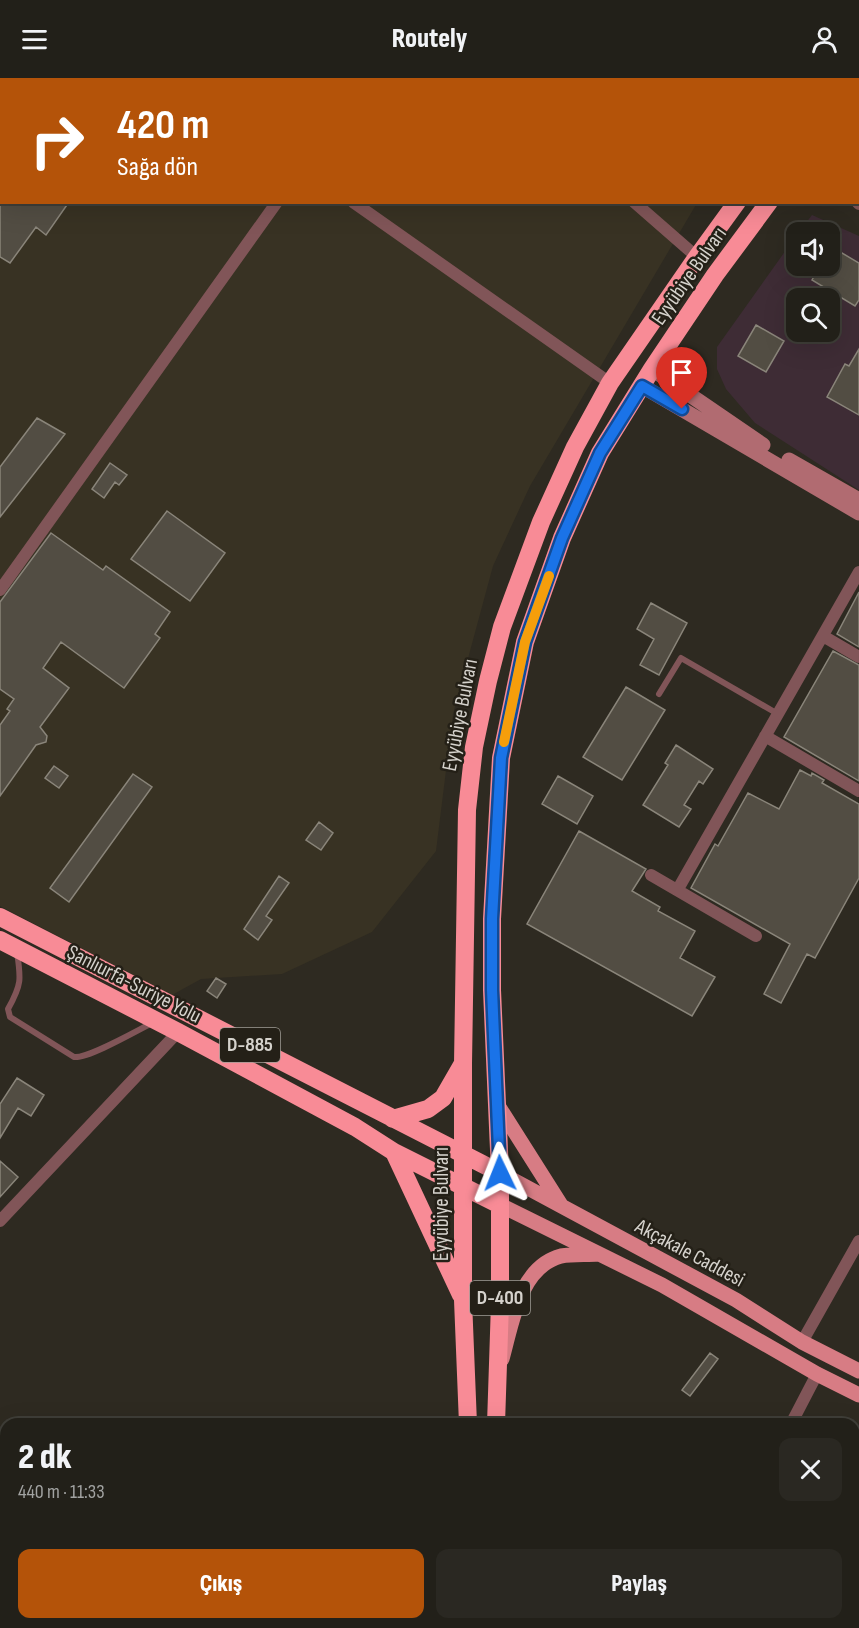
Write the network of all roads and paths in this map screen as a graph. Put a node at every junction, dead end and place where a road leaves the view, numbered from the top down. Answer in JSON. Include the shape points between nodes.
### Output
{"nodes":[{"id":1,"x":276,"y":204,"type":"edge"},
{"id":2,"x":356,"y":204,"type":"edge"},
{"id":3,"x":636,"y":204,"type":"edge"},
{"id":4,"x":736,"y":204,"type":"edge"},
{"id":5,"x":768,"y":204,"type":"edge"},
{"id":6,"x":697,"y":257,"type":"junction"},
{"id":7,"x":652,"y":369,"type":"junction"},
{"id":8,"x":610,"y":383,"type":"junction"},
{"id":9,"x":642,"y":386,"type":"junction"},
{"id":10,"x":859,"y":500,"type":"edge"},
{"id":11,"x":859,"y":513,"type":"edge"},
{"id":12,"x":859,"y":572,"type":"edge"},
{"id":13,"x":0,"y":590,"type":"edge"},
{"id":14,"x":823,"y":636,"type":"junction"},
{"id":15,"x":859,"y":657,"type":"edge"},
{"id":16,"x":659,"y":694,"type":"dead end"},
{"id":17,"x":778,"y":714,"type":"junction"},
{"id":18,"x":765,"y":736,"type":"junction"},
{"id":19,"x":859,"y":791,"type":"edge"},
{"id":20,"x":651,"y":875,"type":"dead end"},
{"id":21,"x":678,"y":890,"type":"junction"},
{"id":22,"x":0,"y":917,"type":"edge"},
{"id":23,"x":756,"y":936,"type":"dead end"},
{"id":24,"x":0,"y":940,"type":"edge"},
{"id":25,"x":17,"y":948,"type":"junction"},
{"id":26,"x":156,"y":1021,"type":"junction"},
{"id":27,"x":178,"y":1032,"type":"junction"},
{"id":28,"x":463,"y":1064,"type":"junction"},
{"id":29,"x":497,"y":1104,"type":"junction"},
{"id":30,"x":393,"y":1119,"type":"junction"},
{"id":31,"x":394,"y":1152,"type":"junction"},
{"id":32,"x":463,"y":1154,"type":"junction"},
{"id":33,"x":500,"y":1173,"type":"junction"},
{"id":34,"x":463,"y":1187,"type":"junction"},
{"id":35,"x":500,"y":1205,"type":"junction"},
{"id":36,"x":562,"y":1208,"type":"junction"},
{"id":37,"x":0,"y":1221,"type":"edge"},
{"id":38,"x":859,"y":1242,"type":"edge"},
{"id":39,"x":599,"y":1254,"type":"junction"},
{"id":40,"x":464,"y":1300,"type":"junction"},
{"id":41,"x":802,"y":1342,"type":"junction"},
{"id":42,"x":859,"y":1371,"type":"edge"},
{"id":43,"x":817,"y":1374,"type":"junction"},
{"id":44,"x":497,"y":1377,"type":"junction"},
{"id":45,"x":859,"y":1395,"type":"edge"},
{"id":46,"x":468,"y":1418,"type":"edge"},
{"id":47,"x":496,"y":1418,"type":"edge"},
{"id":48,"x":794,"y":1418,"type":"edge"}],
"edges":[{"from":1,"to":13,"type":"street"},
{"from":2,"to":8,"type":"street"},
{"from":3,"to":6,"type":"street"},
{"from":4,"to":6,"type":"highway","name":"Eyyübiye Bulvarı","number":"D-400"},
{"from":5,"to":7,"type":"highway","name":"Eyyübiye Bulvarı","number":"D-400"},
{"from":6,"to":8,"type":"highway","name":"Eyyübiye Bulvarı","number":"D-400"},
{"from":7,"to":9,"type":"highway","name":"Eyyübiye Bulvarı","number":"D-400"},
{"from":7,"to":10,"type":"main road","via":[[752,439]]},
{"from":8,"to":28,"type":"highway","name":"Eyyübiye Bulvarı","number":"D-400","via":[[541,522],[502,627],[488,681],[466,810]]},
{"from":9,"to":11,"type":"main road"},
{"from":9,"to":29,"type":"highway","name":"Eyyübiye Bulvarı","number":"D-400","via":[[600,453],[562,538],[525,642],[501,758],[492,919]]},
{"from":12,"to":14,"type":"street"},
{"from":14,"to":15,"type":"street"},
{"from":14,"to":17,"type":"street"},
{"from":16,"to":17,"type":"lane","via":[[681,657]]},
{"from":17,"to":18,"type":"street"},
{"from":18,"to":19,"type":"street"},
{"from":18,"to":21,"type":"street"},
{"from":20,"to":21,"type":"street"},
{"from":21,"to":23,"type":"street"},
{"from":22,"to":30,"type":"highway","name":"Şanlıurfa-Suriye Yolu","number":"D-885"},
{"from":24,"to":25,"type":"highway","name":"Şanlıurfa-Suriye Yolu","number":"D-885"},
{"from":25,"to":26,"type":"highway","name":"Şanlıurfa-Suriye Yolu","number":"D-885"},
{"from":25,"to":26,"type":"lane","via":[[20,980],[8,1009],[10,1017],[74,1057],[93,1053]]},
{"from":26,"to":27,"type":"highway","name":"Şanlıurfa-Suriye Yolu","number":"D-885"},
{"from":27,"to":31,"type":"highway","name":"Şanlıurfa-Suriye Yolu","number":"D-885"},
{"from":27,"to":37,"type":"street"},
{"from":28,"to":30,"type":"highway","via":[[443,1098],[428,1109]]},
{"from":28,"to":32,"type":"highway","name":"Eyyübiye Bulvarı","number":"D-400"},
{"from":29,"to":33,"type":"highway","name":"Eyyübiye Bulvarı","number":"D-400"},
{"from":29,"to":36,"type":"main road"},
{"from":30,"to":32,"type":"highway","name":"Şanlıurfa-Suriye Yolu","number":"D-885"},
{"from":31,"to":34,"type":"highway","name":"Şanlıurfa-Suriye Yolu"},
{"from":31,"to":40,"type":"highway"},
{"from":32,"to":33,"type":"highway","name":"Şanlıurfa-Suriye Yolu","number":"D-885"},
{"from":32,"to":34,"type":"highway","name":"Eyyübiye Bulvarı","number":"D-400"},
{"from":33,"to":35,"type":"highway","number":"D-400"},
{"from":33,"to":36,"type":"main road","name":"Akçakale Caddesi"},
{"from":34,"to":35,"type":"highway","name":"Şanlıurfa-Suriye Yolu"},
{"from":34,"to":40,"type":"highway","name":"Eyyübiye Bulvarı","number":"D-400"},
{"from":35,"to":39,"type":"main road","name":"Akçakale Caddesi"},
{"from":35,"to":44,"type":"highway","number":"D-400"},
{"from":36,"to":41,"type":"main road","name":"Akçakale Caddesi","via":[[736,1300]]},
{"from":38,"to":41,"type":"street"},
{"from":39,"to":43,"type":"main road","name":"Akçakale Caddesi","via":[[662,1285]]},
{"from":39,"to":44,"type":"main road","via":[[561,1257],[536,1270],[520,1299]]},
{"from":40,"to":46,"type":"highway","number":"D-400"},
{"from":41,"to":42,"type":"main road","name":"Akçakale Caddesi"},
{"from":43,"to":45,"type":"main road","name":"Akçakale Caddesi"},
{"from":43,"to":48,"type":"street"},
{"from":44,"to":47,"type":"highway","number":"D-400"}]}
